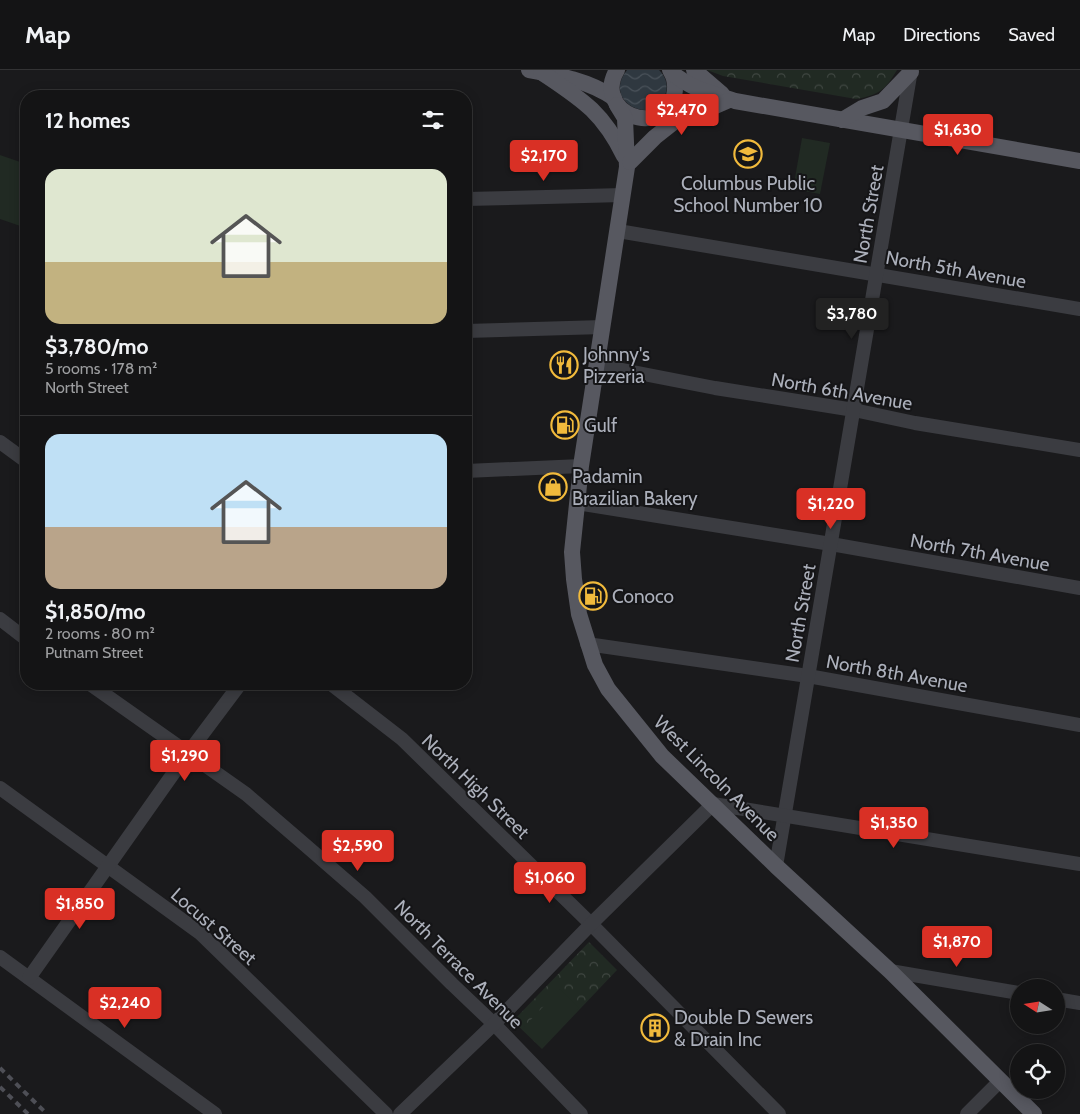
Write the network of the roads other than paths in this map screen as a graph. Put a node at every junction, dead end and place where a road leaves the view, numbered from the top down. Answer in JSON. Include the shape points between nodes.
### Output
{"nodes":[{"id":1,"x":617,"y":70,"type":"edge"},
{"id":2,"x":694,"y":70,"type":"edge"},
{"id":3,"x":536,"y":71,"type":"edge"},
{"id":4,"x":911,"y":71,"type":"edge"},
{"id":5,"x":671,"y":72,"type":"edge"},
{"id":6,"x":730,"y":100,"type":"junction"},
{"id":7,"x":615,"y":101,"type":"junction"},
{"id":8,"x":658,"y":115,"type":"junction"},
{"id":9,"x":842,"y":120,"type":"junction"},
{"id":10,"x":902,"y":130,"type":"junction"},
{"id":11,"x":1080,"y":161,"type":"edge"},
{"id":12,"x":628,"y":164,"type":"junction"},
{"id":13,"x":623,"y":195,"type":"junction"},
{"id":14,"x":472,"y":198,"type":"edge"},
{"id":15,"x":618,"y":231,"type":"junction"},
{"id":16,"x":877,"y":274,"type":"junction"},
{"id":17,"x":1080,"y":309,"type":"edge"},
{"id":18,"x":603,"y":327,"type":"junction"},
{"id":19,"x":472,"y":331,"type":"edge"},
{"id":20,"x":597,"y":365,"type":"junction"},
{"id":21,"x":854,"y":410,"type":"junction"},
{"id":22,"x":0,"y":442,"type":"edge"},
{"id":23,"x":1080,"y":450,"type":"edge"},
{"id":24,"x":20,"y":456,"type":"edge"},
{"id":25,"x":581,"y":466,"type":"junction"},
{"id":26,"x":472,"y":471,"type":"edge"},
{"id":27,"x":577,"y":503,"type":"junction"},
{"id":28,"x":831,"y":544,"type":"junction"},
{"id":29,"x":1080,"y":588,"type":"edge"},
{"id":30,"x":0,"y":620,"type":"edge"},
{"id":31,"x":20,"y":635,"type":"edge"},
{"id":32,"x":587,"y":644,"type":"junction"},
{"id":33,"x":808,"y":676,"type":"junction"},
{"id":34,"x":99,"y":690,"type":"edge"},
{"id":35,"x":235,"y":690,"type":"edge"},
{"id":36,"x":339,"y":690,"type":"edge"},
{"id":37,"x":1080,"y":725,"type":"edge"},
{"id":38,"x":188,"y":753,"type":"junction"},
{"id":39,"x":0,"y":788,"type":"edge"},
{"id":40,"x":713,"y":804,"type":"junction"},
{"id":41,"x":784,"y":816,"type":"junction"},
{"id":42,"x":1080,"y":864,"type":"edge"},
{"id":43,"x":108,"y":866,"type":"junction"},
{"id":44,"x":776,"y":866,"type":"junction"},
{"id":45,"x":591,"y":924,"type":"junction"},
{"id":46,"x":0,"y":957,"type":"edge"},
{"id":47,"x":890,"y":971,"type":"junction"},
{"id":48,"x":29,"y":978,"type":"junction"},
{"id":49,"x":1010,"y":991,"type":"edge"},
{"id":50,"x":1065,"y":1000,"type":"edge"},
{"id":51,"x":1080,"y":1003,"type":"edge"},
{"id":52,"x":494,"y":1024,"type":"junction"},
{"id":53,"x":1000,"y":1081,"type":"junction"},
{"id":54,"x":215,"y":1114,"type":"edge"},
{"id":55,"x":386,"y":1114,"type":"edge"},
{"id":56,"x":400,"y":1114,"type":"edge"},
{"id":57,"x":581,"y":1114,"type":"edge"},
{"id":58,"x":779,"y":1114,"type":"edge"},
{"id":59,"x":967,"y":1114,"type":"edge"},
{"id":60,"x":1034,"y":1114,"type":"edge"}],
"edges":[{"from":1,"to":7,"type":"main road","via":[[612,82]]},
{"from":2,"to":6,"type":"main road"},
{"from":3,"to":7,"type":"main road","via":[[576,80],[606,92]]},
{"from":3,"to":12,"type":"main road","via":[[576,95],[593,110],[615,138]]},
{"from":4,"to":9,"type":"main road","via":[[883,101]]},
{"from":4,"to":10,"type":"street","name":"North Street"},
{"from":5,"to":6,"type":"main road","via":[[698,90]]},
{"from":5,"to":8,"type":"main road","name":"West Lincoln Avenue","via":[[675,91],[673,99]]},
{"from":6,"to":8,"type":"main road","via":[[679,104]]},
{"from":6,"to":9,"type":"main road"},
{"from":6,"to":12,"type":"main road","via":[[674,122]]},
{"from":7,"to":8,"type":"main road","via":[[623,111],[637,118]]},
{"from":7,"to":12,"type":"main road","name":"West Lincoln Avenue","via":[[625,118]]},
{"from":8,"to":12,"type":"main road","name":"West Lincoln Avenue","via":[[644,129]]},
{"from":9,"to":10,"type":"main road"},
{"from":10,"to":11,"type":"main road"},
{"from":10,"to":16,"type":"street","name":"North Street"},
{"from":12,"to":13,"type":"main road","name":"West Lincoln Avenue"},
{"from":13,"to":14,"type":"street"},
{"from":13,"to":15,"type":"main road","name":"West Lincoln Avenue"},
{"from":15,"to":16,"type":"street","name":"North 5th Avenue"},
{"from":15,"to":18,"type":"main road","name":"West Lincoln Avenue"},
{"from":16,"to":17,"type":"street","name":"North 5th Avenue"},
{"from":16,"to":21,"type":"street","name":"North Street"},
{"from":18,"to":19,"type":"street"},
{"from":18,"to":20,"type":"main road","name":"West Lincoln Avenue"},
{"from":20,"to":21,"type":"street","name":"North 6th Avenue"},
{"from":20,"to":25,"type":"main road","name":"West Lincoln Avenue"},
{"from":21,"to":23,"type":"street","name":"North 6th Avenue"},
{"from":21,"to":28,"type":"street","name":"North Street"},
{"from":22,"to":24,"type":"street"},
{"from":25,"to":26,"type":"street"},
{"from":25,"to":27,"type":"main road","name":"West Lincoln Avenue"},
{"from":27,"to":28,"type":"street","name":"North 7th Avenue"},
{"from":27,"to":32,"type":"main road","name":"West Lincoln Avenue","via":[[572,552]]},
{"from":28,"to":29,"type":"street","name":"North 7th Avenue"},
{"from":28,"to":33,"type":"street","name":"North Street"},
{"from":30,"to":31,"type":"street"},
{"from":32,"to":33,"type":"street","name":"North 8th Avenue"},
{"from":32,"to":40,"type":"main road","name":"West Lincoln Avenue","via":[[608,689],[662,756]]},
{"from":33,"to":37,"type":"street","name":"North 8th Avenue"},
{"from":33,"to":41,"type":"street","name":"North Street"},
{"from":34,"to":38,"type":"street","name":"North Terrace Avenue"},
{"from":35,"to":38,"type":"street"},
{"from":36,"to":45,"type":"street","name":"North High Street","via":[[402,739]]},
{"from":38,"to":43,"type":"street"},
{"from":38,"to":52,"type":"street","name":"North Terrace Avenue","via":[[246,794],[345,879]]},
{"from":39,"to":43,"type":"street","name":"Locust Street"},
{"from":40,"to":41,"type":"street"},
{"from":40,"to":44,"type":"main road","name":"West Lincoln Avenue"},
{"from":40,"to":45,"type":"street"},
{"from":41,"to":42,"type":"street"},
{"from":41,"to":44,"type":"street","name":"North Street"},
{"from":43,"to":48,"type":"street"},
{"from":43,"to":55,"type":"street","name":"Locust Street","via":[[200,933]]},
{"from":44,"to":47,"type":"main road","name":"West Lincoln Avenue"},
{"from":45,"to":52,"type":"street"},
{"from":45,"to":58,"type":"street","name":"North High Street"},
{"from":46,"to":48,"type":"street"},
{"from":47,"to":49,"type":"street"},
{"from":47,"to":53,"type":"main road","name":"West Lincoln Avenue"},
{"from":48,"to":54,"type":"street"},
{"from":50,"to":51,"type":"street"},
{"from":52,"to":56,"type":"street"},
{"from":52,"to":57,"type":"street","name":"North Terrace Avenue"},
{"from":53,"to":59,"type":"street"},
{"from":53,"to":60,"type":"main road","name":"West Lincoln Avenue"}]}
